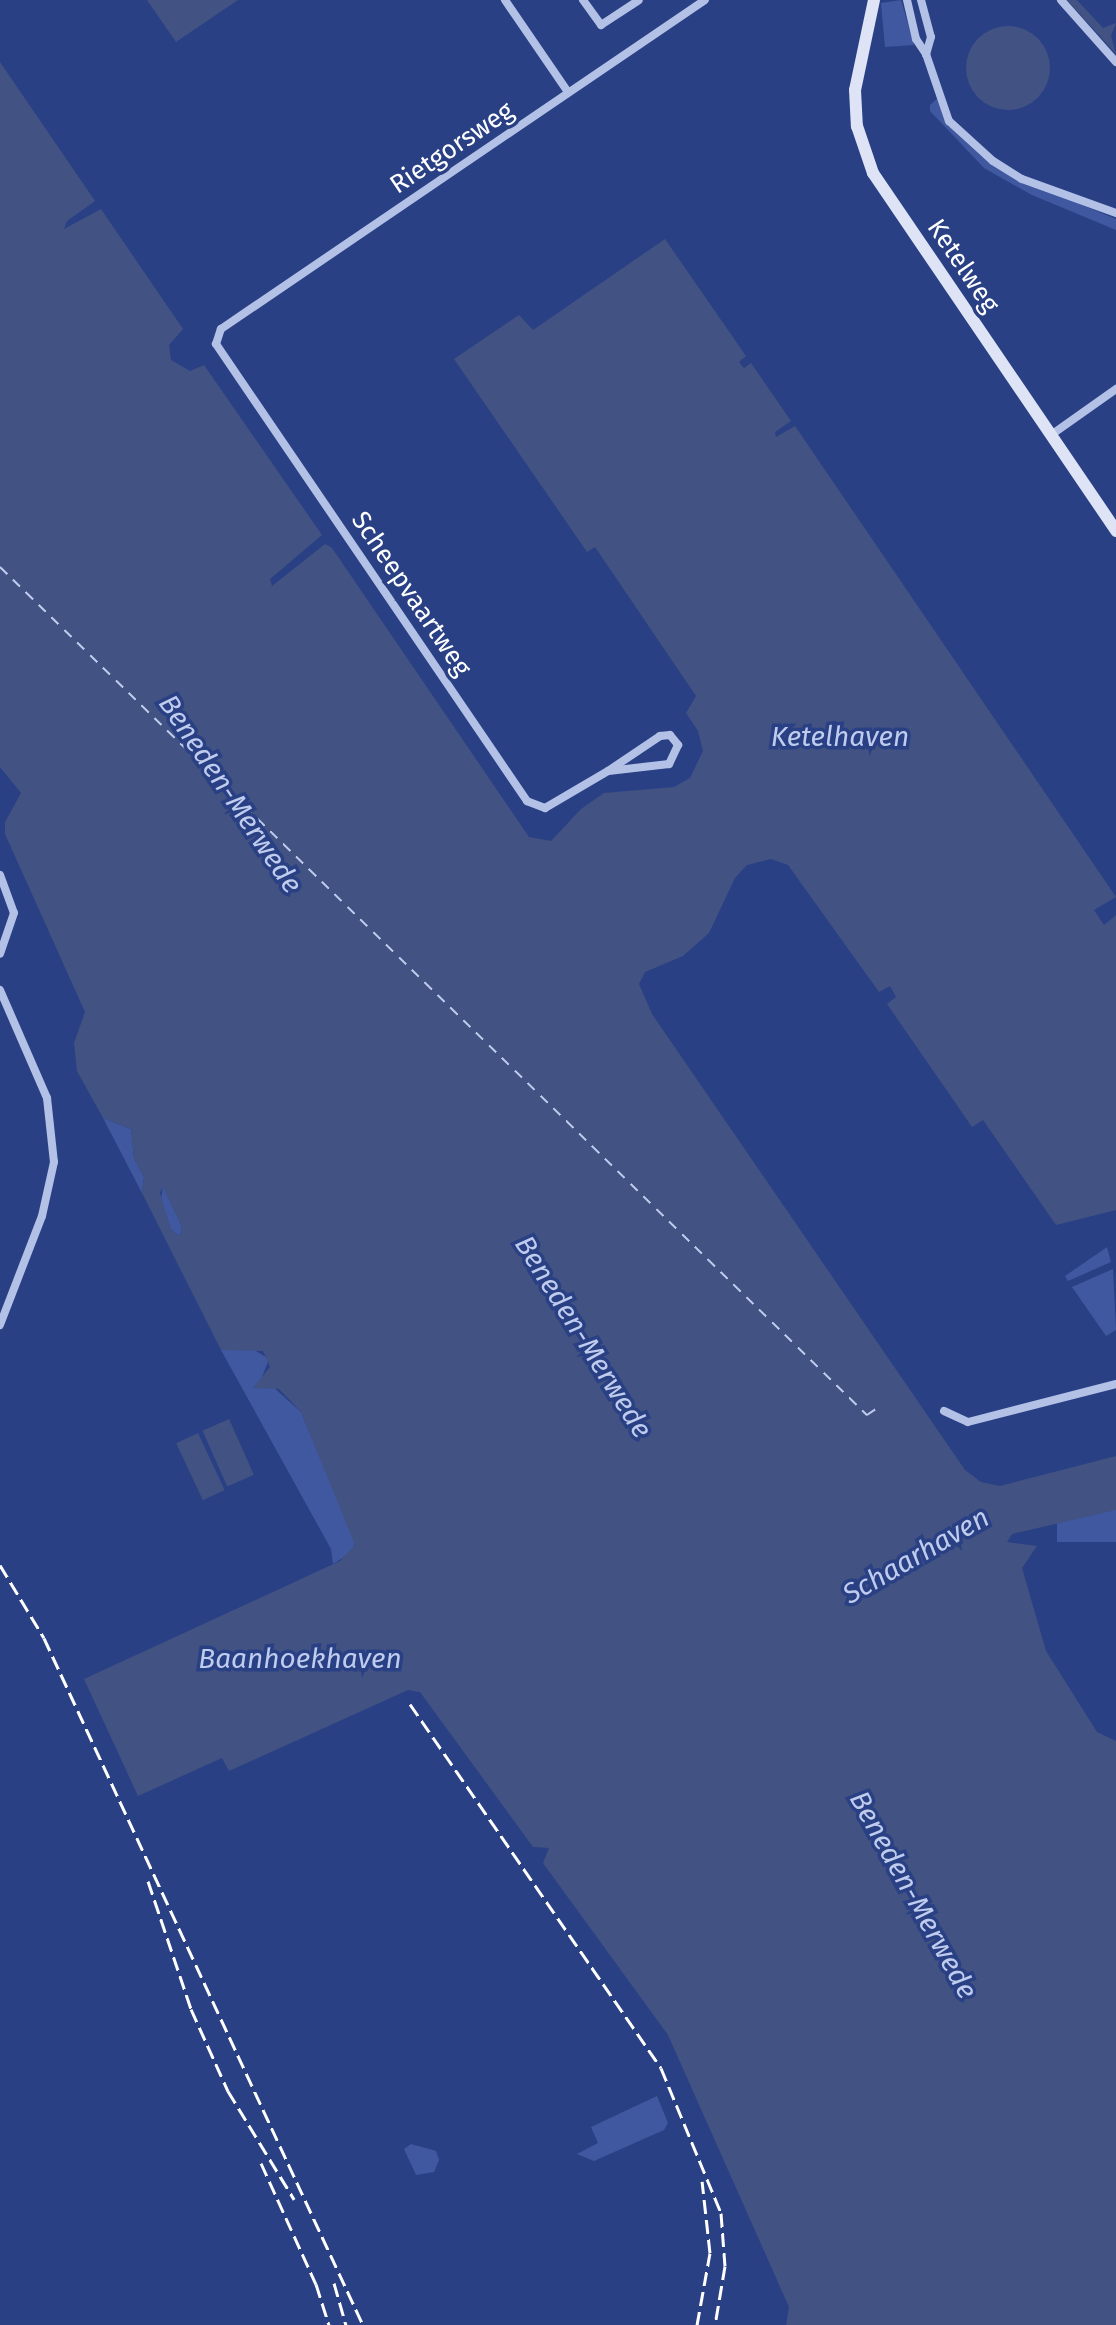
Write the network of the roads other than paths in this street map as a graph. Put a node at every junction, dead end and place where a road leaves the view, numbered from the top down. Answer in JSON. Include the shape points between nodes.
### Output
{"nodes":[{"id":1,"x":505,"y":0,"type":"edge"},
{"id":2,"x":583,"y":0,"type":"edge"},
{"id":3,"x":639,"y":0,"type":"edge"},
{"id":4,"x":705,"y":0,"type":"edge"},
{"id":5,"x":874,"y":0,"type":"edge"},
{"id":6,"x":907,"y":0,"type":"edge"},
{"id":7,"x":921,"y":0,"type":"edge"},
{"id":8,"x":1061,"y":0,"type":"edge"},
{"id":9,"x":926,"y":54,"type":"junction"},
{"id":10,"x":1116,"y":62,"type":"edge"},
{"id":11,"x":568,"y":92,"type":"junction"},
{"id":12,"x":1116,"y":213,"type":"edge"},
{"id":13,"x":221,"y":329,"type":"joint"},
{"id":14,"x":1116,"y":389,"type":"edge"},
{"id":15,"x":1051,"y":435,"type":"junction"},
{"id":16,"x":1116,"y":531,"type":"edge"},
{"id":17,"x":608,"y":771,"type":"junction"},
{"id":18,"x":0,"y":875,"type":"edge"},
{"id":19,"x":0,"y":954,"type":"edge"},
{"id":20,"x":0,"y":990,"type":"edge"},
{"id":21,"x":0,"y":1325,"type":"edge"},
{"id":22,"x":1116,"y":1384,"type":"edge"},
{"id":23,"x":944,"y":1411,"type":"dead end"}],
"edges":[{"from":1,"to":11,"type":"street"},
{"from":2,"to":3,"type":"street","via":[[601,25]]},
{"from":4,"to":11,"type":"street","name":"Rietgorsweg"},
{"from":5,"to":15,"type":"street","name":"Ketelweg","via":[[855,90],[864,152]]},
{"from":6,"to":9,"type":"street","via":[[916,39]]},
{"from":7,"to":9,"type":"street","via":[[931,37]]},
{"from":8,"to":10,"type":"street"},
{"from":9,"to":12,"type":"street","via":[[949,121],[993,161],[1022,179]]},
{"from":11,"to":13,"type":"street","name":"Rietgorsweg"},
{"from":13,"to":17,"type":"street","name":"Scheepvaartweg","via":[[216,344],[527,801],[536,809],[557,805]]},
{"from":14,"to":15,"type":"street"},
{"from":15,"to":16,"type":"street","name":"Ketelweg"},
{"from":17,"to":17,"type":"street","name":"Scheepvaartweg","via":[[669,764],[678,745],[670,735],[660,736]]},
{"from":18,"to":19,"type":"street","via":[[14,913]]},
{"from":20,"to":21,"type":"street","via":[[47,1098],[54,1162],[42,1216]]},
{"from":22,"to":23,"type":"street","via":[[968,1422]]}]}
